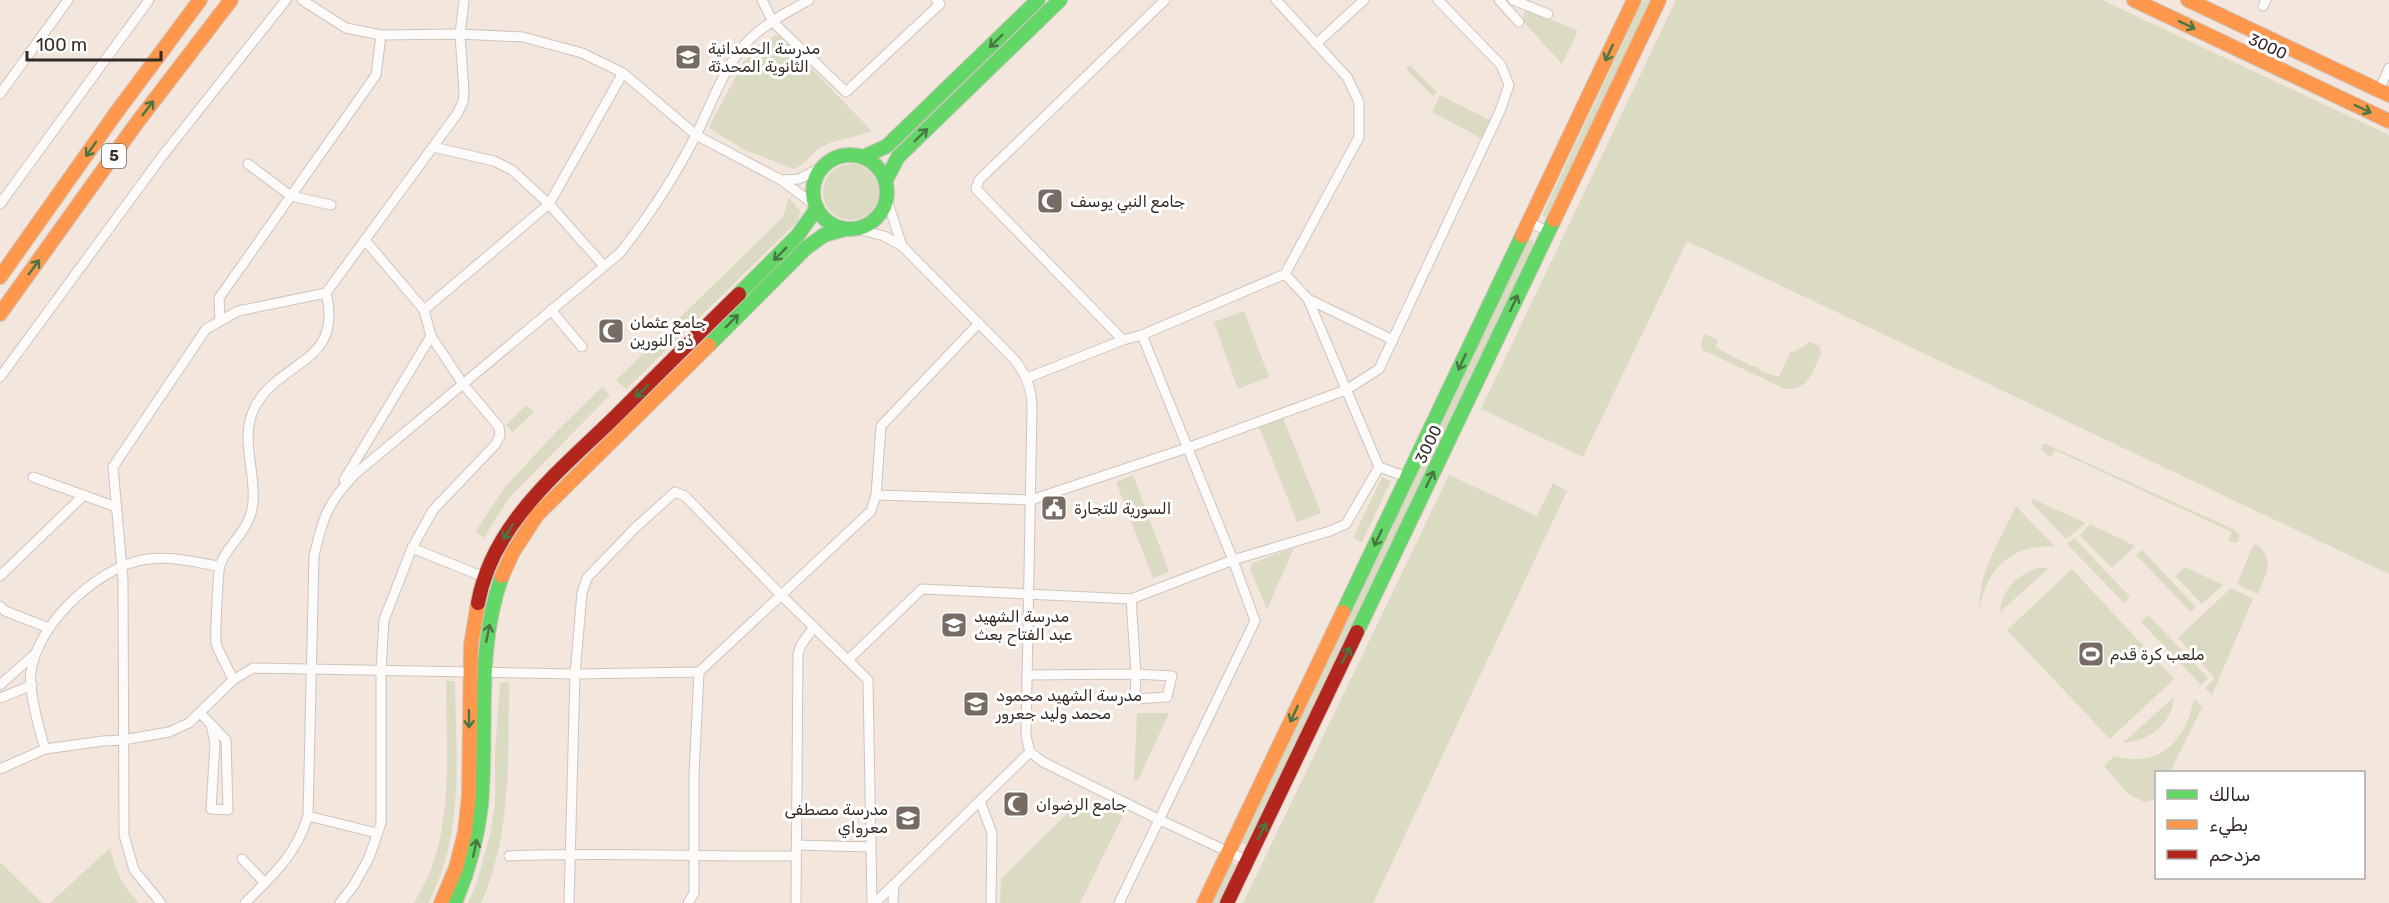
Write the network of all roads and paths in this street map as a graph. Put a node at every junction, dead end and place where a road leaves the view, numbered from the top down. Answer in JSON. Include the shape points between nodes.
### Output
{"nodes":[{"id":1,"x":68,"y":0,"type":"edge"},
{"id":2,"x":149,"y":0,"type":"edge"},
{"id":3,"x":200,"y":0,"type":"edge"},
{"id":4,"x":231,"y":0,"type":"edge"},
{"id":5,"x":286,"y":0,"type":"edge"},
{"id":6,"x":302,"y":0,"type":"edge"},
{"id":7,"x":464,"y":0,"type":"edge"},
{"id":8,"x":762,"y":0,"type":"edge"},
{"id":9,"x":809,"y":0,"type":"edge"},
{"id":10,"x":936,"y":0,"type":"edge"},
{"id":11,"x":1038,"y":0,"type":"edge"},
{"id":12,"x":1060,"y":0,"type":"edge"},
{"id":13,"x":1165,"y":0,"type":"edge"},
{"id":14,"x":1276,"y":0,"type":"edge"},
{"id":15,"x":1364,"y":0,"type":"edge"},
{"id":16,"x":1438,"y":0,"type":"edge"},
{"id":17,"x":1499,"y":0,"type":"edge"},
{"id":18,"x":1513,"y":0,"type":"edge"},
{"id":19,"x":1634,"y":0,"type":"edge"},
{"id":20,"x":1659,"y":0,"type":"edge"},
{"id":21,"x":2134,"y":0,"type":"edge"},
{"id":22,"x":2188,"y":0,"type":"edge"},
{"id":23,"x":1548,"y":14,"type":"dead end"},
{"id":24,"x":772,"y":22,"type":"junction"},
{"id":25,"x":1519,"y":22,"type":"dead end"},
{"id":26,"x":460,"y":34,"type":"junction"},
{"id":27,"x":381,"y":35,"type":"junction"},
{"id":28,"x":1316,"y":44,"type":"junction"},
{"id":29,"x":2389,"y":68,"type":"edge"},
{"id":30,"x":623,"y":73,"type":"junction"},
{"id":31,"x":2384,"y":93,"type":"edge"},
{"id":32,"x":0,"y":94,"type":"edge"},
{"id":33,"x":2389,"y":121,"type":"edge"},
{"id":34,"x":696,"y":135,"type":"junction"},
{"id":35,"x":433,"y":147,"type":"junction"},
{"id":36,"x":863,"y":156,"type":"junction"},
{"id":37,"x":248,"y":164,"type":"dead end"},
{"id":38,"x":822,"y":167,"type":"junction"},
{"id":39,"x":781,"y":180,"type":"junction"},
{"id":40,"x":886,"y":180,"type":"junction"},
{"id":41,"x":291,"y":196,"type":"junction"},
{"id":42,"x":887,"y":200,"type":"junction"},
{"id":43,"x":0,"y":204,"type":"edge"},
{"id":44,"x":549,"y":204,"type":"junction"},
{"id":45,"x":331,"y":205,"type":"dead end"},
{"id":46,"x":816,"y":206,"type":"junction"},
{"id":47,"x":1528,"y":222,"type":"junction"},
{"id":48,"x":851,"y":229,"type":"junction"},
{"id":49,"x":1548,"y":231,"type":"junction"},
{"id":50,"x":365,"y":240,"type":"junction"},
{"id":51,"x":902,"y":246,"type":"junction"},
{"id":52,"x":604,"y":266,"type":"junction"},
{"id":53,"x":1285,"y":274,"type":"junction"},
{"id":54,"x":0,"y":277,"type":"edge"},
{"id":55,"x":326,"y":293,"type":"junction"},
{"id":56,"x":1308,"y":299,"type":"junction"},
{"id":57,"x":424,"y":310,"type":"junction"},
{"id":58,"x":551,"y":310,"type":"junction"},
{"id":59,"x":0,"y":314,"type":"edge"},
{"id":60,"x":220,"y":321,"type":"junction"},
{"id":61,"x":979,"y":323,"type":"junction"},
{"id":62,"x":1142,"y":335,"type":"junction"},
{"id":63,"x":431,"y":336,"type":"junction"},
{"id":64,"x":1123,"y":340,"type":"junction"},
{"id":65,"x":1393,"y":340,"type":"junction"},
{"id":66,"x":582,"y":347,"type":"dead end"},
{"id":67,"x":0,"y":377,"type":"edge"},
{"id":68,"x":1027,"y":378,"type":"junction"},
{"id":69,"x":463,"y":384,"type":"junction"},
{"id":70,"x":1346,"y":390,"type":"junction"},
{"id":71,"x":587,"y":445,"type":"junction"},
{"id":72,"x":1187,"y":448,"type":"junction"},
{"id":73,"x":597,"y":456,"type":"junction"},
{"id":74,"x":1379,"y":467,"type":"junction"},
{"id":75,"x":33,"y":477,"type":"dead end"},
{"id":76,"x":1407,"y":477,"type":"junction"},
{"id":77,"x":84,"y":495,"type":"junction"},
{"id":78,"x":876,"y":495,"type":"junction"},
{"id":79,"x":334,"y":497,"type":"junction"},
{"id":80,"x":1031,"y":500,"type":"junction"},
{"id":81,"x":117,"y":507,"type":"junction"},
{"id":82,"x":412,"y":548,"type":"junction"},
{"id":83,"x":1233,"y":560,"type":"junction"},
{"id":84,"x":219,"y":566,"type":"junction"},
{"id":85,"x":122,"y":567,"type":"junction"},
{"id":86,"x":0,"y":576,"type":"edge"},
{"id":87,"x":484,"y":577,"type":"junction"},
{"id":88,"x":780,"y":594,"type":"junction"},
{"id":89,"x":1029,"y":596,"type":"junction"},
{"id":90,"x":1131,"y":599,"type":"junction"},
{"id":91,"x":0,"y":606,"type":"edge"},
{"id":92,"x":814,"y":627,"type":"junction"},
{"id":93,"x":49,"y":628,"type":"junction"},
{"id":94,"x":38,"y":651,"type":"junction"},
{"id":95,"x":848,"y":660,"type":"junction"},
{"id":96,"x":312,"y":669,"type":"junction"},
{"id":97,"x":381,"y":671,"type":"junction"},
{"id":98,"x":469,"y":671,"type":"junction"},
{"id":99,"x":484,"y":672,"type":"junction"},
{"id":100,"x":699,"y":672,"type":"junction"},
{"id":101,"x":575,"y":674,"type":"junction"},
{"id":102,"x":1136,"y":674,"type":"junction"},
{"id":103,"x":1027,"y":675,"type":"junction"},
{"id":104,"x":233,"y":680,"type":"junction"},
{"id":105,"x":0,"y":685,"type":"edge"},
{"id":106,"x":32,"y":685,"type":"junction"},
{"id":107,"x":0,"y":698,"type":"edge"},
{"id":108,"x":200,"y":713,"type":"junction"},
{"id":109,"x":211,"y":724,"type":"junction"},
{"id":110,"x":123,"y":740,"type":"junction"},
{"id":111,"x":45,"y":749,"type":"junction"},
{"id":112,"x":1030,"y":752,"type":"junction"},
{"id":113,"x":0,"y":769,"type":"edge"},
{"id":114,"x":981,"y":801,"type":"junction"},
{"id":115,"x":308,"y":816,"type":"junction"},
{"id":116,"x":1158,"y":819,"type":"junction"},
{"id":117,"x":378,"y":833,"type":"junction"},
{"id":118,"x":796,"y":845,"type":"junction"},
{"id":119,"x":871,"y":847,"type":"junction"},
{"id":120,"x":1228,"y":852,"type":"junction"},
{"id":121,"x":571,"y":854,"type":"junction"},
{"id":122,"x":509,"y":856,"type":"dead end"},
{"id":123,"x":796,"y":856,"type":"junction"},
{"id":124,"x":694,"y":857,"type":"junction"},
{"id":125,"x":242,"y":859,"type":"dead end"},
{"id":126,"x":1248,"y":861,"type":"junction"},
{"id":127,"x":265,"y":883,"type":"junction"},
{"id":128,"x":894,"y":886,"type":"junction"},
{"id":129,"x":161,"y":903,"type":"edge"},
{"id":130,"x":245,"y":903,"type":"edge"},
{"id":131,"x":339,"y":903,"type":"edge"},
{"id":132,"x":441,"y":903,"type":"edge"},
{"id":133,"x":455,"y":903,"type":"edge"},
{"id":134,"x":569,"y":903,"type":"edge"},
{"id":135,"x":688,"y":903,"type":"edge"},
{"id":136,"x":796,"y":903,"type":"edge"},
{"id":137,"x":873,"y":903,"type":"edge"},
{"id":138,"x":892,"y":903,"type":"edge"},
{"id":139,"x":991,"y":903,"type":"edge"},
{"id":140,"x":1119,"y":903,"type":"edge"},
{"id":141,"x":1204,"y":903,"type":"edge"},
{"id":142,"x":1227,"y":903,"type":"edge"}],
"edges":[{"from":1,"to":32,"type":"street"},
{"from":2,"to":43,"type":"street"},
{"from":3,"to":54,"type":"main road","number":"5","one_way":true},
{"from":59,"to":4,"type":"main road","number":"5","one_way":true,"via":[[136,124]]},
{"from":5,"to":67,"type":"street","via":[[160,159]]},
{"from":6,"to":27,"type":"street","via":[[346,28]]},
{"from":7,"to":26,"type":"street"},
{"from":8,"to":24,"type":"street"},
{"from":9,"to":24,"type":"street"},
{"from":10,"to":24,"type":"street","via":[[940,4],[846,92]]},
{"from":11,"to":36,"type":"main road","one_way":true,"via":[[887,146]]},
{"from":40,"to":12,"type":"main road","one_way":true,"via":[[898,157]]},
{"from":13,"to":64,"type":"street","via":[[979,180],[976,189]]},
{"from":14,"to":28,"type":"street"},
{"from":15,"to":28,"type":"street"},
{"from":16,"to":65,"type":"street","via":[[1501,64],[1509,85]]},
{"from":17,"to":25,"type":"street"},
{"from":18,"to":23,"type":"street"},
{"from":19,"to":47,"type":"main road","name":"3000","one_way":true},
{"from":20,"to":49,"type":"main road","name":"3000"},
{"from":21,"to":33,"type":"main road","name":"3000","one_way":true},
{"from":22,"to":31,"type":"main road"},
{"from":24,"to":34,"type":"street","via":[[734,59]]},
{"from":26,"to":27,"type":"street"},
{"from":26,"to":30,"type":"street","via":[[523,38],[582,53]]},
{"from":26,"to":35,"type":"street","via":[[463,102]]},
{"from":27,"to":41,"type":"street","via":[[376,75]]},
{"from":28,"to":53,"type":"street","via":[[1347,77],[1359,102],[1359,137]]},
{"from":29,"to":31,"type":"street"},
{"from":30,"to":34,"type":"street"},
{"from":30,"to":44,"type":"street"},
{"from":34,"to":39,"type":"street"},
{"from":34,"to":52,"type":"street","via":[[641,227]]},
{"from":35,"to":44,"type":"street","via":[[494,161],[512,170]]},
{"from":35,"to":50,"type":"street"},
{"from":36,"to":38,"type":"main road","via":[[841,155]]},
{"from":36,"to":40,"type":"main road","via":[[881,170]]},
{"from":37,"to":41,"type":"street"},
{"from":38,"to":39,"type":"street","via":[[798,179]]},
{"from":38,"to":46,"type":"main road","via":[[813,185]]},
{"from":39,"to":46,"type":"street"},
{"from":40,"to":42,"type":"main road"},
{"from":41,"to":45,"type":"street"},
{"from":41,"to":60,"type":"street","via":[[219,298]]},
{"from":42,"to":48,"type":"main road","via":[[876,219]]},
{"from":42,"to":51,"type":"street"},
{"from":44,"to":52,"type":"street"},
{"from":44,"to":57,"type":"street"},
{"from":46,"to":48,"type":"main road","via":[[828,222]]},
{"from":46,"to":71,"type":"main road","one_way":true,"via":[[798,235]]},
{"from":47,"to":49,"type":"street"},
{"from":47,"to":76,"type":"main road","name":"3000","one_way":true},
{"from":48,"to":51,"type":"street","via":[[884,236]]},
{"from":73,"to":48,"type":"main road","one_way":true,"via":[[806,248],[824,235]]},
{"from":126,"to":49,"type":"main road","name":"3000","one_way":true},
{"from":50,"to":55,"type":"street"},
{"from":50,"to":57,"type":"street"},
{"from":51,"to":61,"type":"street"},
{"from":52,"to":58,"type":"street"},
{"from":53,"to":56,"type":"street"},
{"from":53,"to":62,"type":"street"},
{"from":55,"to":60,"type":"street","via":[[238,311]]},
{"from":55,"to":84,"type":"street","via":[[330,323],[318,349],[269,389],[254,409],[249,422],[248,449],[254,501],[243,531]]},
{"from":56,"to":65,"type":"street"},
{"from":56,"to":70,"type":"street"},
{"from":57,"to":63,"type":"street"},
{"from":58,"to":66,"type":"street"},
{"from":58,"to":69,"type":"street"},
{"from":60,"to":81,"type":"street","via":[[206,329],[113,467]]},
{"from":61,"to":68,"type":"street","via":[[1019,364]]},
{"from":61,"to":78,"type":"street","via":[[881,426]]},
{"from":62,"to":64,"type":"street"},
{"from":62,"to":72,"type":"street"},
{"from":63,"to":69,"type":"street"},
{"from":63,"to":79,"type":"street"},
{"from":64,"to":68,"type":"street"},
{"from":65,"to":70,"type":"street","via":[[1379,369]]},
{"from":68,"to":80,"type":"street","via":[[1032,400]]},
{"from":69,"to":79,"type":"street","via":[[355,474]]},
{"from":69,"to":82,"type":"street","via":[[499,427],[500,436],[433,510]]},
{"from":70,"to":72,"type":"street"},
{"from":70,"to":74,"type":"street"},
{"from":71,"to":73,"type":"main road"},
{"from":71,"to":87,"type":"main road","one_way":true,"via":[[528,503]]},
{"from":72,"to":80,"type":"street"},
{"from":72,"to":83,"type":"street"},
{"from":99,"to":73,"type":"main road","one_way":true,"via":[[486,642],[506,566],[537,515]]},
{"from":74,"to":76,"type":"street"},
{"from":74,"to":83,"type":"street","via":[[1346,524]]},
{"from":75,"to":77,"type":"street"},
{"from":76,"to":120,"type":"main road","name":"3000","one_way":true},
{"from":77,"to":81,"type":"street"},
{"from":77,"to":86,"type":"street"},
{"from":78,"to":80,"type":"street"},
{"from":78,"to":88,"type":"street","via":[[871,511]]},
{"from":79,"to":96,"type":"street","via":[[321,524],[314,556]]},
{"from":80,"to":89,"type":"street"},
{"from":81,"to":85,"type":"street"},
{"from":82,"to":87,"type":"street"},
{"from":82,"to":97,"type":"street","via":[[384,620]]},
{"from":83,"to":90,"type":"street"},
{"from":83,"to":116,"type":"street","via":[[1255,621]]},
{"from":84,"to":85,"type":"street","via":[[166,558]]},
{"from":84,"to":104,"type":"street","via":[[216,644]]},
{"from":85,"to":93,"type":"street","via":[[80,593]]},
{"from":85,"to":110,"type":"street"},
{"from":87,"to":98,"type":"main road","via":[[472,633]]},
{"from":88,"to":92,"type":"street"},
{"from":88,"to":100,"type":"street"},
{"from":88,"to":101,"type":"street","via":[[685,495],[675,492],[587,578],[582,593]]},
{"from":89,"to":90,"type":"street"},
{"from":89,"to":95,"type":"street","via":[[922,590]]},
{"from":89,"to":103,"type":"street"},
{"from":90,"to":102,"type":"street"},
{"from":91,"to":93,"type":"street"},
{"from":92,"to":95,"type":"street"},
{"from":92,"to":118,"type":"street","via":[[798,654]]},
{"from":93,"to":94,"type":"street"},
{"from":94,"to":105,"type":"street"},
{"from":94,"to":106,"type":"street","via":[[30,673]]},
{"from":95,"to":119,"type":"street","via":[[868,680]]},
{"from":96,"to":97,"type":"street"},
{"from":96,"to":104,"type":"street","via":[[253,668]]},
{"from":96,"to":115,"type":"street"},
{"from":97,"to":98,"type":"street"},
{"from":97,"to":117,"type":"street"},
{"from":98,"to":99,"type":"street"},
{"from":98,"to":132,"type":"main road","one_way":true,"via":[[467,824],[461,856]]},
{"from":99,"to":101,"type":"street"},
{"from":133,"to":99,"type":"main road","one_way":true,"via":[[479,826]]},
{"from":100,"to":101,"type":"street"},
{"from":100,"to":124,"type":"street"},
{"from":101,"to":121,"type":"street"},
{"from":102,"to":102,"type":"street","via":[[1135,699],[1167,697],[1172,676]]},
{"from":102,"to":103,"type":"street"},
{"from":103,"to":112,"type":"street","via":[[1026,736]]},
{"from":104,"to":108,"type":"street"},
{"from":106,"to":107,"type":"street"},
{"from":106,"to":111,"type":"street"},
{"from":108,"to":109,"type":"street"},
{"from":108,"to":110,"type":"street","via":[[169,732]]},
{"from":109,"to":109,"type":"street","via":[[226,740],[228,810],[211,809],[215,744]]},
{"from":110,"to":111,"type":"street"},
{"from":110,"to":129,"type":"street","via":[[124,835],[134,870]]},
{"from":111,"to":113,"type":"street"},
{"from":112,"to":114,"type":"street"},
{"from":112,"to":116,"type":"street","via":[[1038,760]]},
{"from":114,"to":128,"type":"street"},
{"from":114,"to":139,"type":"street","via":[[992,833]]},
{"from":115,"to":117,"type":"street"},
{"from":115,"to":127,"type":"street","via":[[301,837]]},
{"from":116,"to":120,"type":"street"},
{"from":116,"to":140,"type":"street"},
{"from":117,"to":131,"type":"street","via":[[354,885]]},
{"from":118,"to":119,"type":"street"},
{"from":118,"to":123,"type":"street"},
{"from":119,"to":137,"type":"street"},
{"from":120,"to":126,"type":"street"},
{"from":120,"to":141,"type":"main road","name":"3000"},
{"from":121,"to":122,"type":"street"},
{"from":121,"to":124,"type":"street"},
{"from":121,"to":134,"type":"street"},
{"from":123,"to":124,"type":"street"},
{"from":123,"to":136,"type":"street"},
{"from":124,"to":135,"type":"street","via":[[694,893]]},
{"from":125,"to":127,"type":"street"},
{"from":126,"to":142,"type":"main road","name":"3000"},
{"from":127,"to":130,"type":"street"},
{"from":128,"to":137,"type":"street"},
{"from":128,"to":138,"type":"street"}]}
